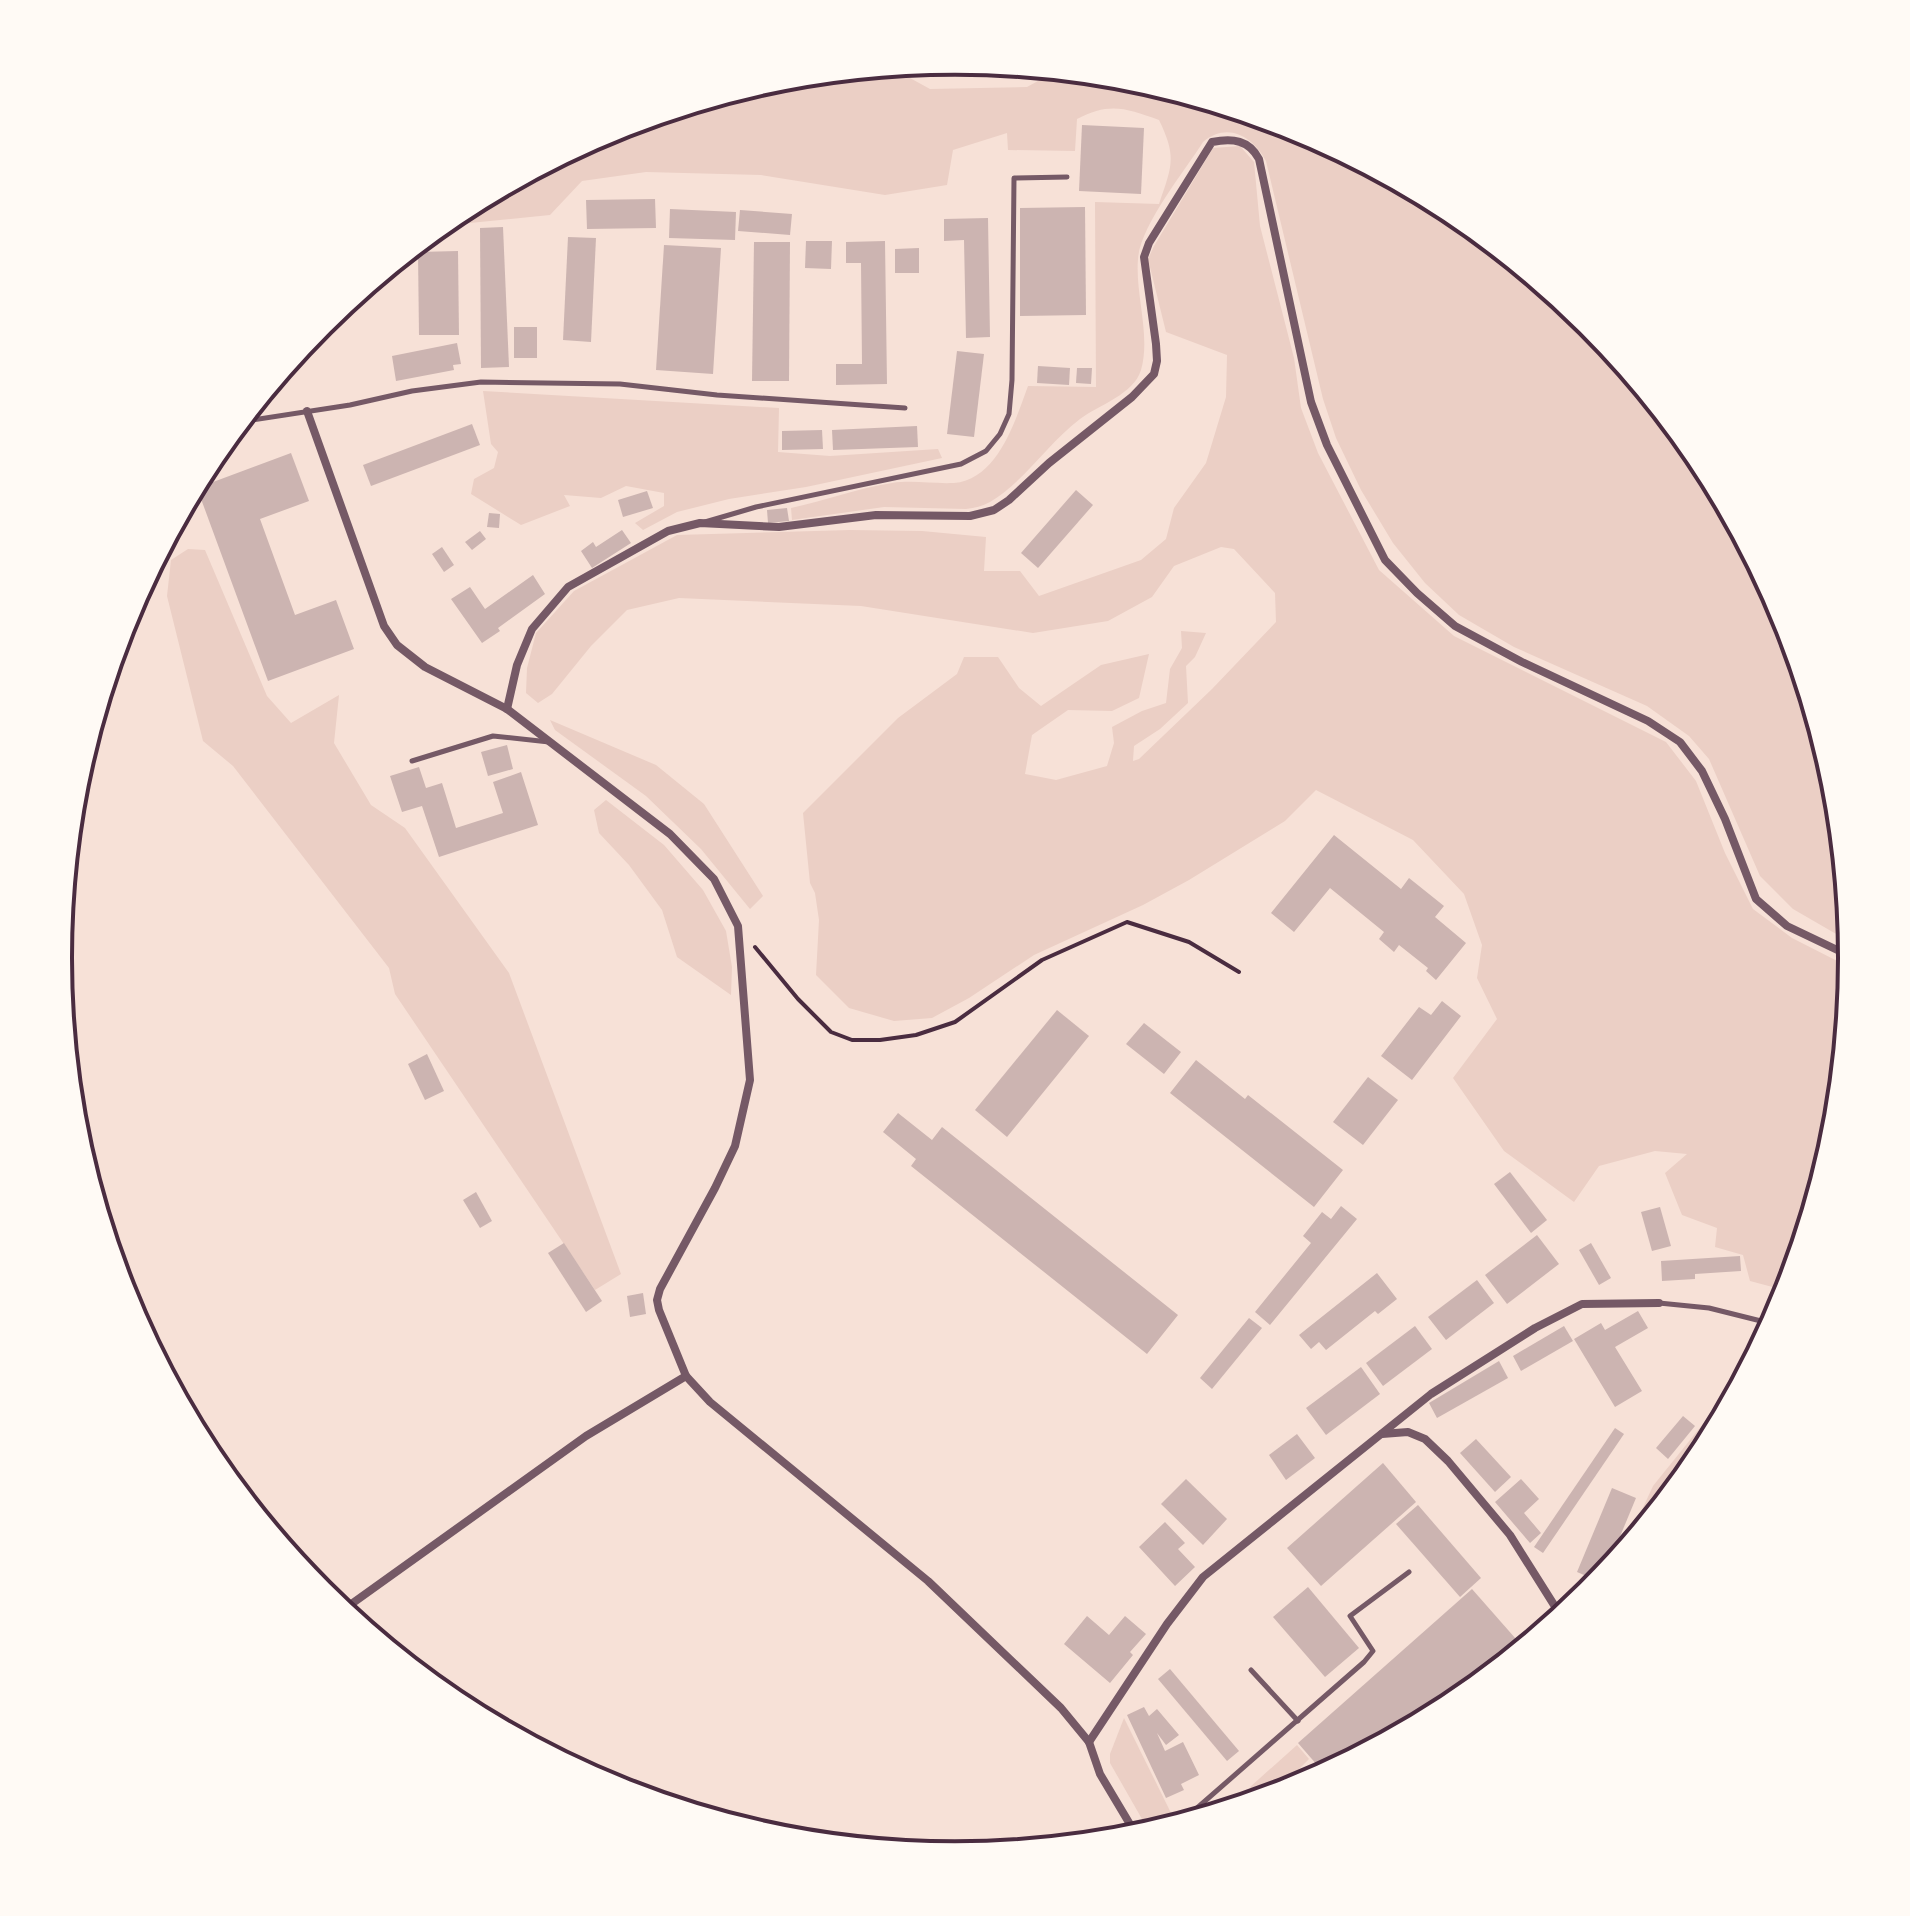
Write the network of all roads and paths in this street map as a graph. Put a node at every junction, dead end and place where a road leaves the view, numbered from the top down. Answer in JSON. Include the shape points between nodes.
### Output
{"nodes":[{"id":1,"x":1067,"y":177,"type":"dead end"},
{"id":2,"x":905,"y":408,"type":"dead end"},
{"id":3,"x":307,"y":411,"type":"junction"},
{"id":4,"x":254,"y":420,"type":"edge"},
{"id":5,"x":700,"y":523,"type":"junction"},
{"id":6,"x":507,"y":709,"type":"junction"},
{"id":7,"x":550,"y":742,"type":"junction"},
{"id":8,"x":412,"y":761,"type":"dead end"},
{"id":9,"x":738,"y":926,"type":"junction"},
{"id":10,"x":1838,"y":950,"type":"edge"},
{"id":11,"x":1239,"y":972,"type":"dead end"},
{"id":12,"x":1659,"y":1303,"type":"joint"},
{"id":13,"x":1760,"y":1321,"type":"edge"},
{"id":14,"x":686,"y":1376,"type":"junction"},
{"id":15,"x":1381,"y":1434,"type":"junction"},
{"id":16,"x":1409,"y":1572,"type":"dead end"},
{"id":17,"x":353,"y":1603,"type":"edge"},
{"id":18,"x":1554,"y":1605,"type":"edge"},
{"id":19,"x":1251,"y":1670,"type":"dead end"},
{"id":20,"x":1298,"y":1721,"type":"junction"},
{"id":21,"x":1089,"y":1742,"type":"junction"},
{"id":22,"x":1199,"y":1806,"type":"edge"},
{"id":23,"x":1129,"y":1823,"type":"edge"}],
"edges":[{"from":1,"to":5,"type":"lane","via":[[1014,178],[1009,414],[986,451],[961,464]]},
{"from":2,"to":3,"type":"lane","via":[[620,384],[481,382]]},
{"from":3,"to":4,"type":"lane"},
{"from":3,"to":6,"type":"street","via":[[384,626],[397,645],[425,667]]},
{"from":5,"to":6,"type":"street","via":[[668,531],[568,587],[532,629]]},
{"from":5,"to":10,"type":"street","via":[[779,527],[876,515],[970,516],[1009,500],[1154,374],[1156,344],[1144,257],[1149,243],[1212,142],[1242,141],[1259,159],[1311,402],[1385,560],[1455,626],[1648,721],[1680,742],[1702,771],[1756,899],[1787,926]]},
{"from":6,"to":7,"type":"street"},
{"from":7,"to":8,"type":"lane","via":[[493,736]]},
{"from":7,"to":9,"type":"street","via":[[670,834],[714,879]]},
{"from":9,"to":11,"type":"path","via":[[831,1032],[852,1040],[916,1035],[955,1022],[1042,960],[1127,922],[1189,942]]},
{"from":9,"to":14,"type":"street","via":[[750,1080],[735,1146],[657,1300]]},
{"from":12,"to":13,"type":"lane"},
{"from":12,"to":15,"type":"street","via":[[1582,1304],[1555,1315],[1431,1394]]},
{"from":14,"to":17,"type":"street","via":[[573,1445]]},
{"from":14,"to":21,"type":"street","via":[[710,1402],[928,1581],[1061,1708]]},
{"from":15,"to":18,"type":"street","via":[[1408,1432],[1425,1439],[1448,1461],[1510,1535]]},
{"from":15,"to":21,"type":"street","via":[[1203,1577]]},
{"from":16,"to":20,"type":"lane","via":[[1350,1616],[1373,1651]]},
{"from":19,"to":20,"type":"lane"},
{"from":20,"to":22,"type":"lane"},
{"from":21,"to":23,"type":"street","via":[[1100,1774]]}]}
